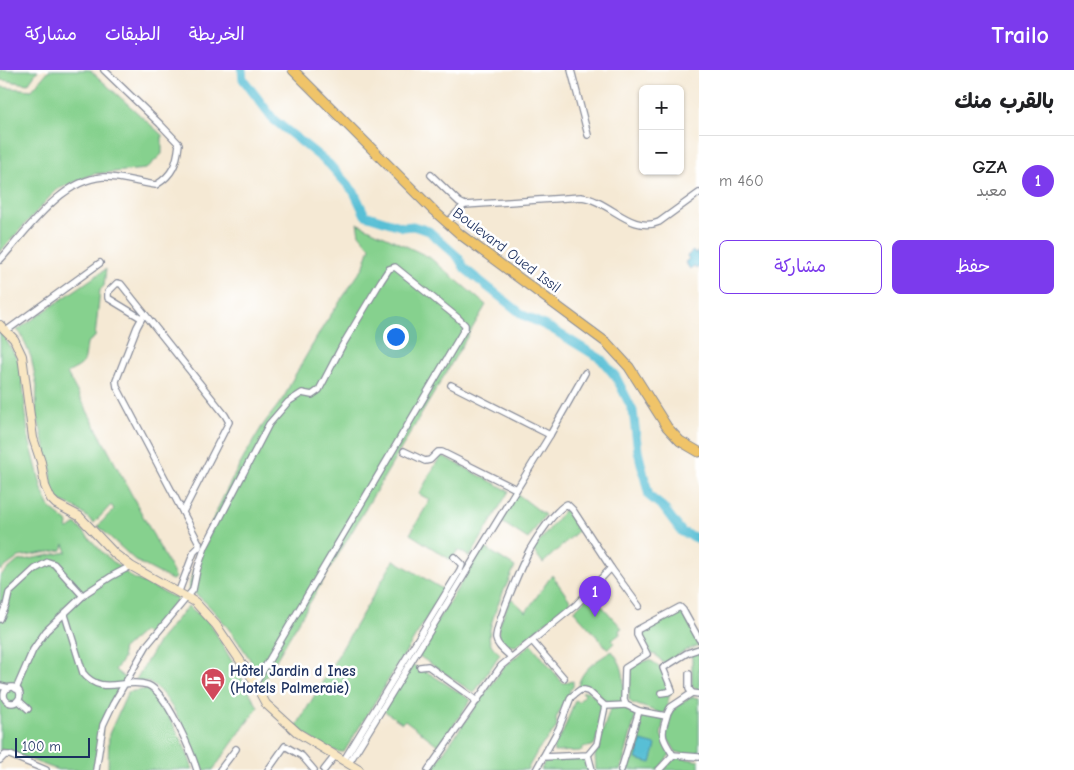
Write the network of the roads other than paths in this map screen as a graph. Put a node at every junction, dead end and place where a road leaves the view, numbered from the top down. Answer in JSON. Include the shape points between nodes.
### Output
{"nodes":[{"id":1,"x":104,"y":70,"type":"edge"},
{"id":2,"x":293,"y":70,"type":"edge"},
{"id":3,"x":571,"y":70,"type":"edge"},
{"id":4,"x":588,"y":135,"type":"dead end"},
{"id":5,"x":431,"y":175,"type":"dead end"},
{"id":6,"x":699,"y":194,"type":"edge"},
{"id":7,"x":464,"y":205,"type":"junction"},
{"id":8,"x":447,"y":223,"type":"junction"},
{"id":9,"x":0,"y":260,"type":"edge"},
{"id":10,"x":100,"y":263,"type":"dead end"},
{"id":11,"x":143,"y":316,"type":"junction"},
{"id":12,"x":3,"y":328,"type":"edge"},
{"id":13,"x":585,"y":373,"type":"dead end"},
{"id":14,"x":451,"y":385,"type":"dead end"},
{"id":15,"x":550,"y":436,"type":"junction"},
{"id":16,"x":404,"y":451,"type":"dead end"},
{"id":17,"x":699,"y":452,"type":"edge"},
{"id":18,"x":516,"y":489,"type":"junction"},
{"id":19,"x":183,"y":512,"type":"junction"},
{"id":20,"x":454,"y":557,"type":"dead end"},
{"id":21,"x":132,"y":566,"type":"junction"},
{"id":22,"x":611,"y":568,"type":"junction"},
{"id":23,"x":179,"y":591,"type":"junction"},
{"id":24,"x":83,"y":596,"type":"junction"},
{"id":25,"x":188,"y":597,"type":"junction"},
{"id":26,"x":639,"y":606,"type":"dead end"},
{"id":27,"x":65,"y":615,"type":"junction"},
{"id":28,"x":0,"y":619,"type":"edge"},
{"id":29,"x":699,"y":639,"type":"edge"},
{"id":30,"x":532,"y":641,"type":"junction"},
{"id":31,"x":699,"y":649,"type":"edge"},
{"id":32,"x":511,"y":657,"type":"junction"},
{"id":33,"x":420,"y":667,"type":"dead end"},
{"id":34,"x":689,"y":674,"type":"dead end"},
{"id":35,"x":564,"y":678,"type":"dead end"},
{"id":36,"x":124,"y":684,"type":"junction"},
{"id":37,"x":255,"y":684,"type":"junction"},
{"id":38,"x":0,"y":686,"type":"edge"},
{"id":39,"x":12,"y":688,"type":"junction"},
{"id":40,"x":661,"y":692,"type":"dead end"},
{"id":41,"x":692,"y":693,"type":"junction"},
{"id":42,"x":699,"y":694,"type":"edge"},
{"id":43,"x":18,"y":700,"type":"junction"},
{"id":44,"x":478,"y":701,"type":"junction"},
{"id":45,"x":626,"y":705,"type":"junction"},
{"id":46,"x":605,"y":706,"type":"junction"},
{"id":47,"x":28,"y":709,"type":"dead end"},
{"id":48,"x":639,"y":711,"type":"junction"},
{"id":49,"x":666,"y":716,"type":"junction"},
{"id":50,"x":236,"y":749,"type":"dead end"},
{"id":51,"x":672,"y":754,"type":"junction"},
{"id":52,"x":588,"y":755,"type":"junction"},
{"id":53,"x":335,"y":756,"type":"junction"},
{"id":54,"x":543,"y":757,"type":"junction"},
{"id":55,"x":699,"y":757,"type":"edge"},
{"id":56,"x":0,"y":760,"type":"edge"},
{"id":57,"x":346,"y":762,"type":"junction"},
{"id":58,"x":46,"y":770,"type":"edge"},
{"id":59,"x":96,"y":770,"type":"edge"},
{"id":60,"x":196,"y":770,"type":"edge"},
{"id":61,"x":220,"y":770,"type":"edge"},
{"id":62,"x":268,"y":770,"type":"edge"},
{"id":63,"x":314,"y":770,"type":"edge"},
{"id":64,"x":324,"y":770,"type":"edge"},
{"id":65,"x":359,"y":770,"type":"edge"},
{"id":66,"x":428,"y":770,"type":"edge"},
{"id":67,"x":536,"y":770,"type":"edge"},
{"id":68,"x":592,"y":770,"type":"edge"},
{"id":69,"x":621,"y":770,"type":"edge"},
{"id":70,"x":659,"y":770,"type":"edge"}],
"edges":[{"from":1,"to":9,"type":"street","via":[[179,144],[173,169],[156,185],[103,178],[65,191]]},
{"from":2,"to":8,"type":"main road","name":"Boulevard Oued Issil"},
{"from":3,"to":4,"type":"street"},
{"from":5,"to":7,"type":"street"},
{"from":6,"to":7,"type":"street","via":[[659,222],[646,225],[634,223],[598,201],[581,197]]},
{"from":7,"to":8,"type":"street"},
{"from":8,"to":17,"type":"main road","name":"Boulevard Oued Issil","via":[[607,343],[629,367],[666,427],[680,441]]},
{"from":10,"to":12,"type":"street"},
{"from":11,"to":11,"type":"street","via":[[110,299],[108,292],[120,283]]},
{"from":11,"to":19,"type":"street","via":[[116,381],[117,387]]},
{"from":11,"to":19,"type":"street","via":[[229,422]]},
{"from":12,"to":21,"type":"street","via":[[14,339],[22,356],[33,438],[48,494],[56,504],[79,516],[115,554]]},
{"from":13,"to":15,"type":"street"},
{"from":14,"to":15,"type":"street"},
{"from":15,"to":18,"type":"street"},
{"from":16,"to":18,"type":"street","via":[[428,461],[442,452]]},
{"from":18,"to":57,"type":"street"},
{"from":19,"to":23,"type":"street","via":[[199,547]]},
{"from":20,"to":57,"type":"street","via":[[462,565],[460,570]]},
{"from":21,"to":23,"type":"street"},
{"from":21,"to":24,"type":"street"},
{"from":22,"to":26,"type":"street"},
{"from":22,"to":30,"type":"street","via":[[576,605]]},
{"from":22,"to":32,"type":"street","via":[[567,504],[554,516],[529,551],[498,624],[497,644]]},
{"from":23,"to":25,"type":"street"},
{"from":24,"to":27,"type":"street"},
{"from":24,"to":28,"type":"street","via":[[54,564],[48,562],[9,592]]},
{"from":25,"to":36,"type":"street","via":[[147,645]]},
{"from":25,"to":37,"type":"street","via":[[216,624]]},
{"from":25,"to":37,"type":"street","via":[[206,547],[269,424],[298,394],[312,395],[319,390],[381,281],[394,266],[464,323],[465,328]]},
{"from":27,"to":36,"type":"street","via":[[83,673],[88,679],[102,685]]},
{"from":27,"to":39,"type":"street","via":[[38,641]]},
{"from":29,"to":45,"type":"street","via":[[680,608],[637,630],[647,654],[625,668]]},
{"from":30,"to":32,"type":"street"},
{"from":30,"to":35,"type":"street"},
{"from":31,"to":40,"type":"street","via":[[662,668],[672,690]]},
{"from":32,"to":44,"type":"street","via":[[501,666]]},
{"from":33,"to":44,"type":"street","via":[[428,666]]},
{"from":34,"to":41,"type":"street","via":[[688,687]]},
{"from":36,"to":59,"type":"street","via":[[103,725]]},
{"from":36,"to":60,"type":"street","via":[[146,685],[159,693],[189,747]]},
{"from":37,"to":53,"type":"street","via":[[266,704],[287,724]]},
{"from":38,"to":39,"type":"street"},
{"from":39,"to":43,"type":"street","via":[[20,694]]},
{"from":39,"to":43,"type":"street","via":[[4,694],[6,700],[12,703]]},
{"from":41,"to":42,"type":"street"},
{"from":41,"to":49,"type":"street","via":[[671,707]]},
{"from":43,"to":47,"type":"street"},
{"from":44,"to":66,"type":"street"},
{"from":45,"to":46,"type":"street"},
{"from":45,"to":48,"type":"street"},
{"from":46,"to":52,"type":"street","via":[[597,744]]},
{"from":46,"to":54,"type":"street","via":[[588,692],[580,690],[575,693]]},
{"from":48,"to":49,"type":"street"},
{"from":48,"to":69,"type":"street"},
{"from":49,"to":51,"type":"street","via":[[662,736]]},
{"from":50,"to":61,"type":"street"},
{"from":51,"to":55,"type":"street"},
{"from":51,"to":70,"type":"street"},
{"from":52,"to":54,"type":"street"},
{"from":52,"to":68,"type":"street"},
{"from":53,"to":57,"type":"street"},
{"from":53,"to":64,"type":"street"},
{"from":54,"to":67,"type":"street"},
{"from":56,"to":58,"type":"street","via":[[10,755]]},
{"from":57,"to":65,"type":"street"},
{"from":62,"to":63,"type":"street","via":[[285,746],[302,756]]}]}
